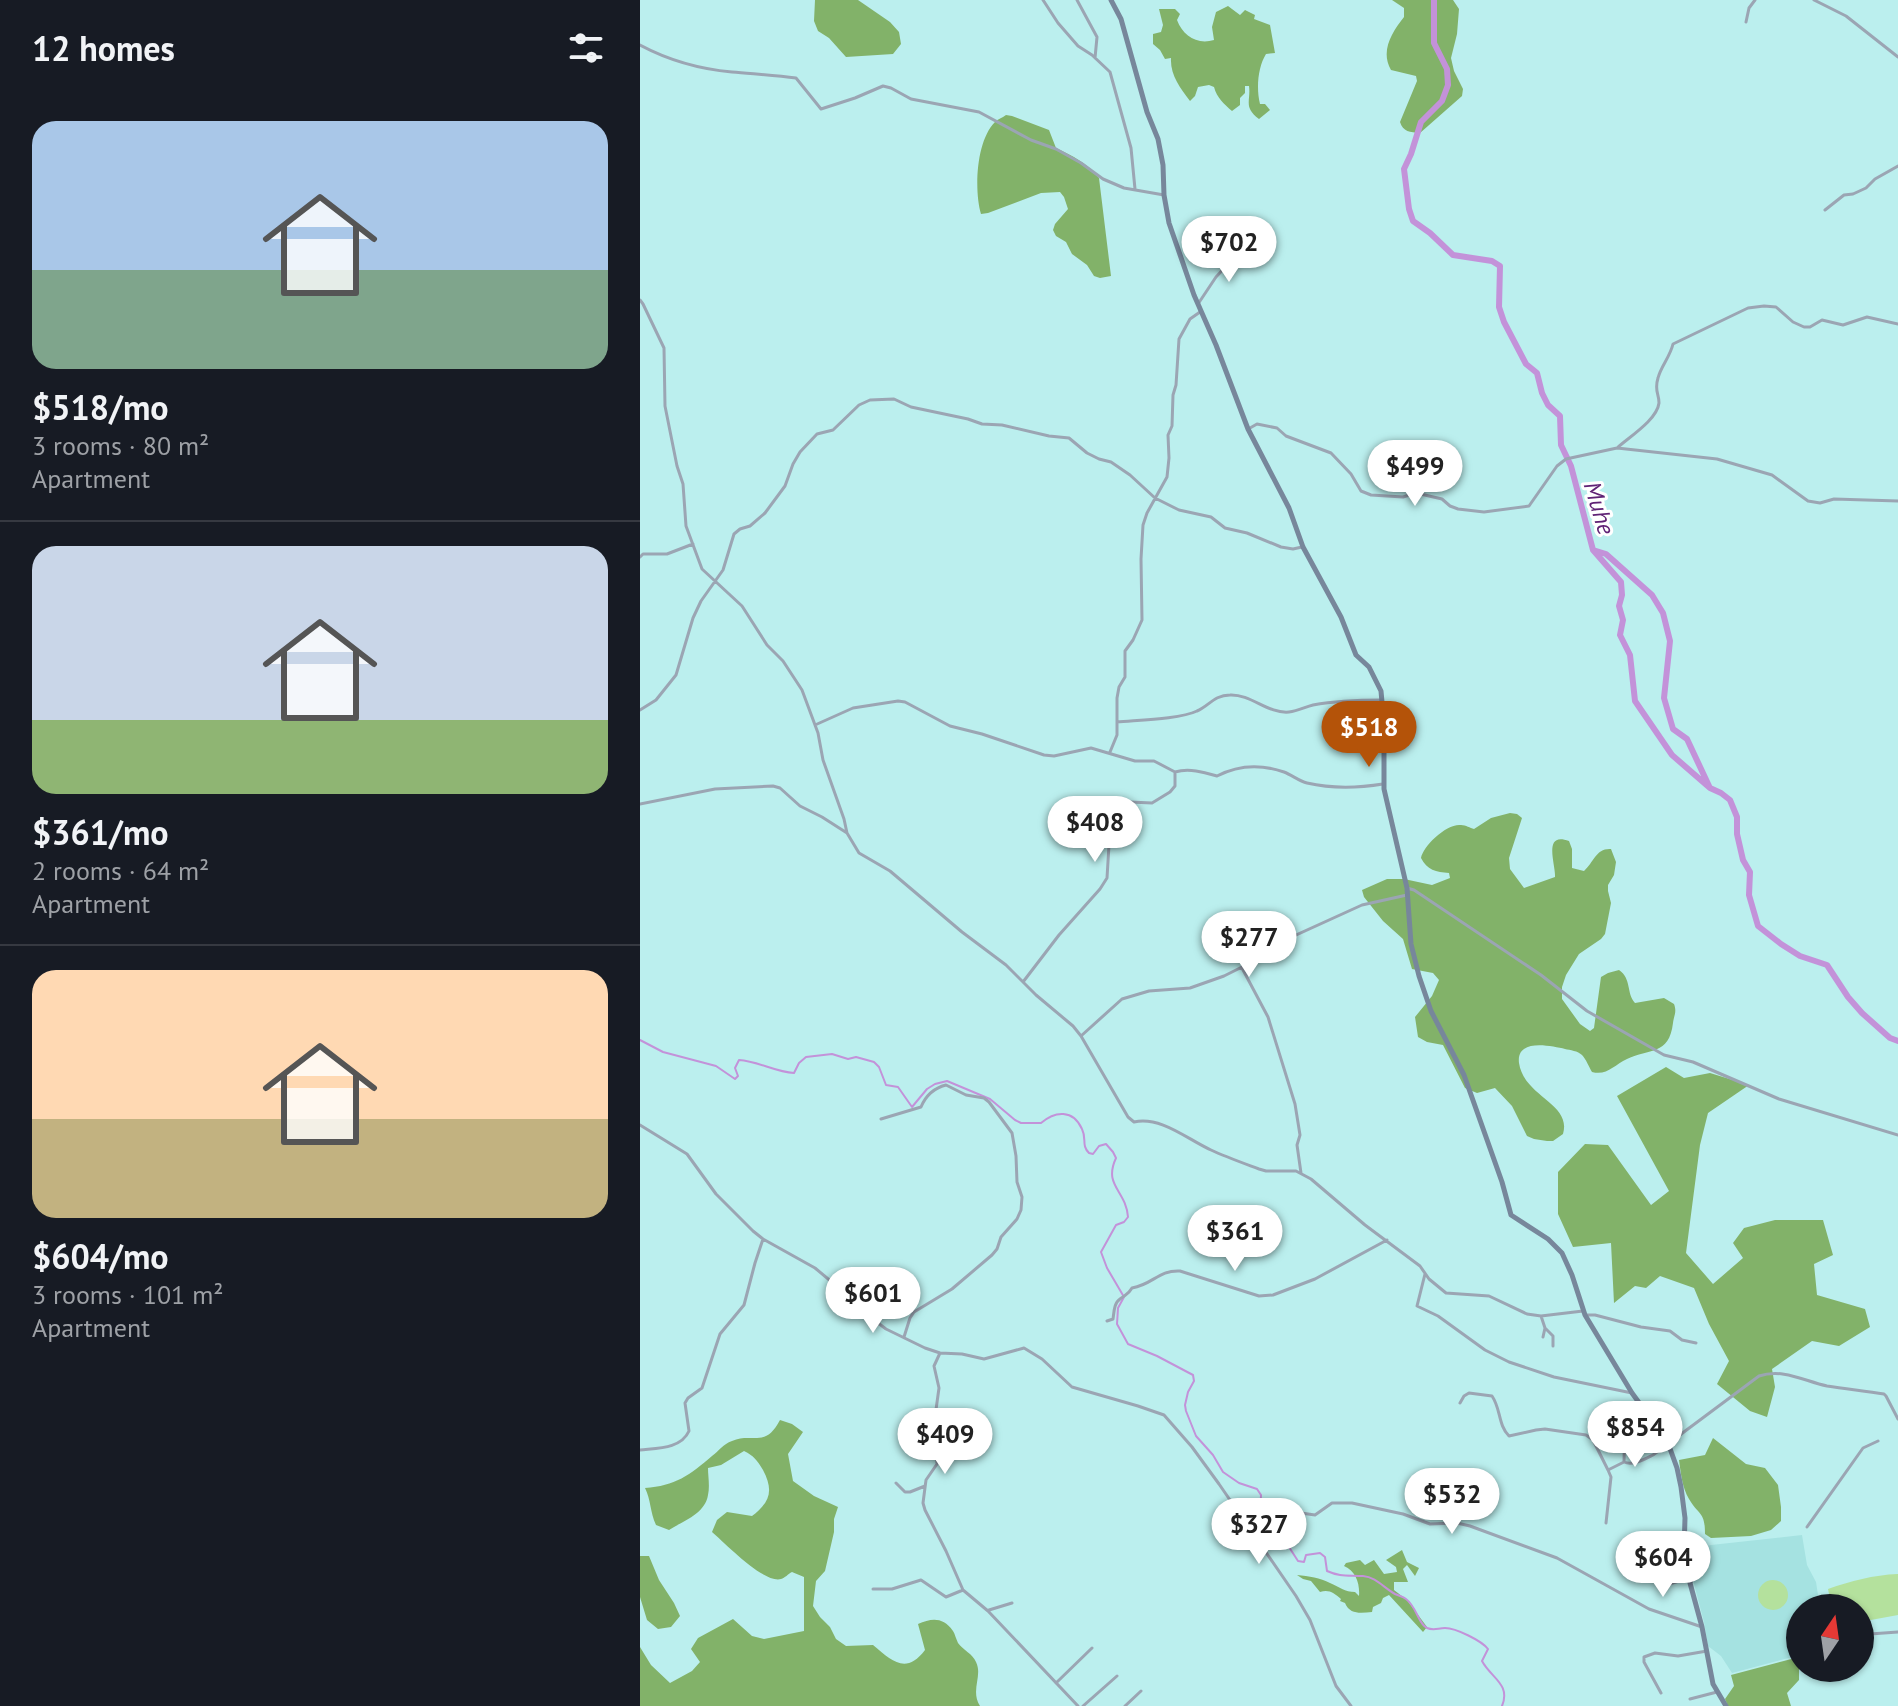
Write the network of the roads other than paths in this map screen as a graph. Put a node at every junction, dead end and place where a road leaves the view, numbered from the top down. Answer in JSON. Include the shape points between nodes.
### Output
{"nodes":[{"id":1,"x":1043,"y":0,"type":"edge"},
{"id":2,"x":1077,"y":0,"type":"edge"},
{"id":3,"x":1111,"y":0,"type":"edge"},
{"id":4,"x":1755,"y":0,"type":"edge"},
{"id":5,"x":1814,"y":0,"type":"edge"},
{"id":6,"x":1746,"y":22,"type":"dead end"},
{"id":7,"x":640,"y":45,"type":"edge"},
{"id":8,"x":1898,"y":57,"type":"edge"},
{"id":9,"x":1095,"y":58,"type":"junction"},
{"id":10,"x":1898,"y":166,"type":"edge"},
{"id":11,"x":1135,"y":190,"type":"junction"},
{"id":12,"x":1164,"y":195,"type":"junction"},
{"id":13,"x":1825,"y":210,"type":"dead end"},
{"id":14,"x":1243,"y":248,"type":"dead end"},
{"id":15,"x":640,"y":300,"type":"edge"},
{"id":16,"x":1198,"y":304,"type":"junction"},
{"id":17,"x":1201,"y":312,"type":"junction"},
{"id":18,"x":1898,"y":324,"type":"edge"},
{"id":19,"x":1248,"y":429,"type":"junction"},
{"id":20,"x":1617,"y":448,"type":"junction"},
{"id":21,"x":1155,"y":498,"type":"junction"},
{"id":22,"x":1898,"y":501,"type":"edge"},
{"id":23,"x":694,"y":544,"type":"junction"},
{"id":24,"x":1303,"y":547,"type":"junction"},
{"id":25,"x":640,"y":557,"type":"edge"},
{"id":26,"x":715,"y":582,"type":"junction"},
{"id":27,"x":1382,"y":700,"type":"junction"},
{"id":28,"x":640,"y":710,"type":"edge"},
{"id":29,"x":1117,"y":722,"type":"junction"},
{"id":30,"x":815,"y":725,"type":"junction"},
{"id":31,"x":1110,"y":752,"type":"junction"},
{"id":32,"x":1175,"y":772,"type":"junction"},
{"id":33,"x":1384,"y":784,"type":"junction"},
{"id":34,"x":640,"y":804,"type":"edge"},
{"id":35,"x":847,"y":833,"type":"junction"},
{"id":36,"x":1407,"y":891,"type":"junction"},
{"id":37,"x":1242,"y":967,"type":"junction"},
{"id":38,"x":1023,"y":982,"type":"junction"},
{"id":39,"x":1081,"y":1036,"type":"junction"},
{"id":40,"x":881,"y":1119,"type":"dead end"},
{"id":41,"x":640,"y":1125,"type":"edge"},
{"id":42,"x":1898,"y":1135,"type":"edge"},
{"id":43,"x":1301,"y":1173,"type":"junction"},
{"id":44,"x":763,"y":1239,"type":"junction"},
{"id":45,"x":1387,"y":1240,"type":"junction"},
{"id":46,"x":1425,"y":1274,"type":"junction"},
{"id":47,"x":1584,"y":1313,"type":"junction"},
{"id":48,"x":1541,"y":1316,"type":"junction"},
{"id":49,"x":1107,"y":1321,"type":"dead end"},
{"id":50,"x":1545,"y":1328,"type":"junction"},
{"id":51,"x":904,"y":1337,"type":"junction"},
{"id":52,"x":1543,"y":1337,"type":"dead end"},
{"id":53,"x":1696,"y":1343,"type":"dead end"},
{"id":54,"x":1553,"y":1346,"type":"dead end"},
{"id":55,"x":940,"y":1353,"type":"junction"},
{"id":56,"x":1632,"y":1393,"type":"junction"},
{"id":57,"x":1460,"y":1403,"type":"dead end"},
{"id":58,"x":1640,"y":1404,"type":"junction"},
{"id":59,"x":1898,"y":1419,"type":"edge"},
{"id":60,"x":1878,"y":1441,"type":"dead end"},
{"id":61,"x":1668,"y":1443,"type":"junction"},
{"id":62,"x":640,"y":1450,"type":"edge"},
{"id":63,"x":1624,"y":1462,"type":"junction"},
{"id":64,"x":1608,"y":1470,"type":"junction"},
{"id":65,"x":896,"y":1483,"type":"dead end"},
{"id":66,"x":925,"y":1486,"type":"junction"},
{"id":67,"x":1287,"y":1511,"type":"dead end"},
{"id":68,"x":1606,"y":1523,"type":"dead end"},
{"id":69,"x":1807,"y":1527,"type":"dead end"},
{"id":70,"x":1259,"y":1530,"type":"dead end"},
{"id":71,"x":1253,"y":1532,"type":"junction"},
{"id":72,"x":1692,"y":1577,"type":"junction"},
{"id":73,"x":1663,"y":1586,"type":"dead end"},
{"id":74,"x":873,"y":1589,"type":"dead end"},
{"id":75,"x":963,"y":1590,"type":"junction"},
{"id":76,"x":1012,"y":1603,"type":"dead end"},
{"id":77,"x":988,"y":1611,"type":"junction"},
{"id":78,"x":1702,"y":1627,"type":"junction"},
{"id":79,"x":1898,"y":1632,"type":"edge"},
{"id":80,"x":1874,"y":1634,"type":"edge"},
{"id":81,"x":1092,"y":1648,"type":"dead end"},
{"id":82,"x":1707,"y":1651,"type":"junction"},
{"id":83,"x":1117,"y":1676,"type":"dead end"},
{"id":84,"x":1056,"y":1683,"type":"junction"},
{"id":85,"x":1141,"y":1691,"type":"dead end"},
{"id":86,"x":1717,"y":1692,"type":"junction"},
{"id":87,"x":1661,"y":1693,"type":"dead end"},
{"id":88,"x":1690,"y":1699,"type":"dead end"},
{"id":89,"x":1080,"y":1706,"type":"edge"},
{"id":90,"x":1125,"y":1706,"type":"edge"},
{"id":91,"x":1351,"y":1706,"type":"edge"},
{"id":92,"x":1726,"y":1706,"type":"edge"}],
"edges":[{"from":1,"to":9,"type":"street","via":[[1078,46]]},
{"from":2,"to":9,"type":"street","via":[[1097,37]]},
{"from":3,"to":12,"type":"main road","via":[[1158,139]]},
{"from":4,"to":6,"type":"street"},
{"from":5,"to":8,"type":"street","via":[[1846,16]]},
{"from":7,"to":11,"type":"street","via":[[688,64],[796,78],[821,109],[883,86],[911,99],[979,112],[1056,149],[1103,179]]},
{"from":9,"to":11,"type":"street","via":[[1110,72],[1131,148]]},
{"from":10,"to":13,"type":"street"},
{"from":11,"to":12,"type":"street"},
{"from":12,"to":16,"type":"main road"},
{"from":14,"to":16,"type":"street"},
{"from":15,"to":23,"type":"street","via":[[664,348],[667,419],[683,484],[686,526]]},
{"from":16,"to":17,"type":"main road"},
{"from":17,"to":19,"type":"main road"},
{"from":17,"to":21,"type":"street","via":[[1190,319],[1179,339],[1167,477]]},
{"from":18,"to":20,"type":"street","via":[[1867,317],[1843,325],[1822,320],[1804,327],[1776,307],[1748,308],[1673,344],[1657,380],[1654,415]]},
{"from":19,"to":20,"type":"street","via":[[1257,424],[1277,428],[1331,453],[1361,491],[1371,495],[1416,493],[1458,509],[1484,512],[1529,506],[1566,459]]},
{"from":19,"to":24,"type":"main road"},
{"from":20,"to":22,"type":"street","via":[[1717,459],[1772,475],[1808,501]]},
{"from":21,"to":24,"type":"street","via":[[1281,547]]},
{"from":21,"to":26,"type":"street","via":[[1130,475],[1069,438],[982,424],[894,399],[870,400],[833,430],[817,434],[800,452],[765,513],[734,534]]},
{"from":21,"to":29,"type":"street","via":[[1141,538],[1142,620],[1125,651]]},
{"from":23,"to":25,"type":"street"},
{"from":23,"to":26,"type":"street","via":[[702,569]]},
{"from":24,"to":27,"type":"main road","via":[[1356,655],[1377,680]]},
{"from":26,"to":28,"type":"street","via":[[693,618],[676,675]]},
{"from":26,"to":30,"type":"street","via":[[742,606],[783,661],[802,690]]},
{"from":27,"to":29,"type":"street","via":[[1288,712],[1230,695],[1187,714]]},
{"from":27,"to":33,"type":"main road"},
{"from":29,"to":31,"type":"street"},
{"from":30,"to":31,"type":"street","via":[[853,708],[898,701],[950,726],[1044,755],[1091,748]]},
{"from":30,"to":35,"type":"street"},
{"from":31,"to":32,"type":"street","via":[[1154,761]]},
{"from":32,"to":33,"type":"street","via":[[1217,776],[1260,766],[1308,784]]},
{"from":32,"to":38,"type":"street","via":[[1175,786],[1159,799],[1130,802],[1119,810],[1107,878]]},
{"from":33,"to":36,"type":"main road"},
{"from":34,"to":35,"type":"street","via":[[715,789],[773,786]]},
{"from":35,"to":38,"type":"street","via":[[859,853],[890,871]]},
{"from":36,"to":37,"type":"street","via":[[1362,905],[1261,951]]},
{"from":36,"to":42,"type":"street","via":[[1414,890],[1587,1011],[1664,1055],[1779,1099]]},
{"from":36,"to":47,"type":"main road","via":[[1419,976],[1464,1075],[1511,1215],[1562,1253]]},
{"from":37,"to":39,"type":"street","via":[[1190,988],[1122,999]]},
{"from":37,"to":43,"type":"street","via":[[1268,1017],[1295,1104]]},
{"from":38,"to":39,"type":"street"},
{"from":39,"to":43,"type":"street","via":[[1134,1122],[1155,1122],[1259,1169]]},
{"from":40,"to":51,"type":"street","via":[[921,1107],[929,1094],[946,1085],[984,1098],[1012,1133],[1022,1197],[1017,1219],[994,1252],[952,1289],[914,1312]]},
{"from":41,"to":44,"type":"street","via":[[687,1154],[716,1194]]},
{"from":43,"to":45,"type":"street"},
{"from":44,"to":51,"type":"street","via":[[815,1268],[853,1304]]},
{"from":44,"to":62,"type":"street","via":[[744,1305],[720,1334],[702,1388],[685,1403],[688,1435],[671,1446]]},
{"from":45,"to":46,"type":"street"},
{"from":45,"to":49,"type":"street","via":[[1273,1295],[1259,1296],[1167,1271],[1118,1299],[1113,1319]]},
{"from":46,"to":48,"type":"street","via":[[1446,1293],[1489,1296]]},
{"from":46,"to":56,"type":"street","via":[[1417,1306],[1485,1350],[1554,1377]]},
{"from":47,"to":48,"type":"street"},
{"from":47,"to":53,"type":"street","via":[[1670,1331]]},
{"from":47,"to":56,"type":"main road"},
{"from":48,"to":50,"type":"street"},
{"from":50,"to":52,"type":"street"},
{"from":50,"to":54,"type":"street","via":[[1553,1336]]},
{"from":51,"to":55,"type":"street"},
{"from":55,"to":66,"type":"street","via":[[934,1366],[940,1392],[934,1424],[937,1464]]},
{"from":55,"to":71,"type":"street","via":[[984,1359],[1024,1348],[1072,1387],[1161,1414],[1192,1447]]},
{"from":56,"to":58,"type":"main road"},
{"from":57,"to":64,"type":"street","via":[[1469,1393],[1492,1396],[1509,1436],[1545,1429],[1586,1435]]},
{"from":58,"to":61,"type":"main road","via":[[1659,1423]]},
{"from":58,"to":63,"type":"street","via":[[1624,1438]]},
{"from":59,"to":61,"type":"street","via":[[1885,1395],[1768,1373]]},
{"from":60,"to":69,"type":"street","via":[[1863,1448]]},
{"from":61,"to":63,"type":"street","via":[[1635,1463]]},
{"from":61,"to":72,"type":"main road","via":[[1681,1487],[1684,1551]]},
{"from":63,"to":64,"type":"street"},
{"from":64,"to":68,"type":"street"},
{"from":65,"to":66,"type":"street","via":[[905,1492]]},
{"from":66,"to":75,"type":"street","via":[[924,1506]]},
{"from":67,"to":78,"type":"street","via":[[1315,1515],[1332,1503],[1352,1503],[1430,1524],[1470,1526],[1557,1558],[1649,1609]]},
{"from":70,"to":71,"type":"street"},
{"from":71,"to":91,"type":"street","via":[[1310,1620],[1336,1686]]},
{"from":72,"to":73,"type":"street"},
{"from":72,"to":78,"type":"main road"},
{"from":74,"to":75,"type":"street","via":[[921,1580],[946,1597]]},
{"from":75,"to":77,"type":"street"},
{"from":76,"to":77,"type":"street"},
{"from":77,"to":84,"type":"street"},
{"from":78,"to":82,"type":"main road"},
{"from":79,"to":80,"type":"street"},
{"from":81,"to":84,"type":"street"},
{"from":82,"to":86,"type":"main road"},
{"from":82,"to":87,"type":"street","via":[[1644,1657]]},
{"from":83,"to":89,"type":"street"},
{"from":84,"to":89,"type":"street"},
{"from":85,"to":90,"type":"street"},
{"from":86,"to":88,"type":"street"},
{"from":86,"to":92,"type":"main road"}]}
